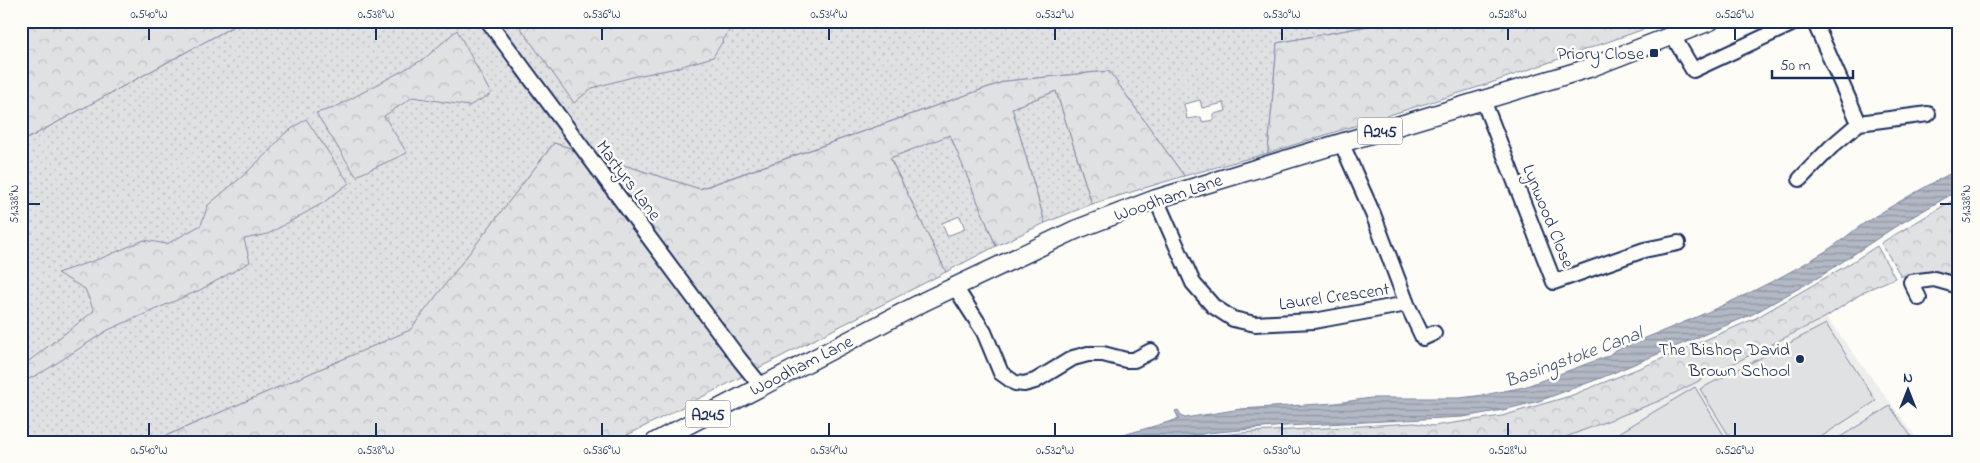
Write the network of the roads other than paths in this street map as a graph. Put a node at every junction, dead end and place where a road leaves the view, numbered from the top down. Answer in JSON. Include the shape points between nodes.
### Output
{"nodes":[{"id":1,"x":488,"y":21,"type":"edge"},
{"id":2,"x":1710,"y":21,"type":"edge"},
{"id":3,"x":1798,"y":21,"type":"edge"},
{"id":4,"x":1814,"y":21,"type":"edge"},
{"id":5,"x":1673,"y":36,"type":"junction"},
{"id":6,"x":1483,"y":100,"type":"junction"},
{"id":7,"x":1928,"y":114,"type":"dead end"},
{"id":8,"x":1859,"y":123,"type":"junction"},
{"id":9,"x":1341,"y":142,"type":"junction"},
{"id":10,"x":1800,"y":179,"type":"dead end"},
{"id":11,"x":1156,"y":199,"type":"junction"},
{"id":12,"x":1678,"y":243,"type":"dead end"},
{"id":13,"x":1959,"y":286,"type":"edge"},
{"id":14,"x":955,"y":287,"type":"junction"},
{"id":15,"x":1920,"y":298,"type":"dead end"},
{"id":16,"x":1407,"y":304,"type":"junction"},
{"id":17,"x":1434,"y":333,"type":"dead end"},
{"id":18,"x":1152,"y":351,"type":"dead end"},
{"id":19,"x":768,"y":382,"type":"junction"},
{"id":20,"x":655,"y":442,"type":"edge"}],
"edges":[{"from":1,"to":19,"type":"street","name":"Martyrs Lane","via":[[740,360]]},
{"from":2,"to":5,"type":"main road","name":"Woodham Lane","number":"A245"},
{"from":3,"to":5,"type":"street","via":[[1693,70]]},
{"from":4,"to":8,"type":"street"},
{"from":5,"to":6,"type":"main road","name":"Woodham Lane","number":"A245","via":[[1589,68]]},
{"from":6,"to":9,"type":"main road","name":"Woodham Lane","number":"A245"},
{"from":6,"to":12,"type":"street","name":"Lynwood Close","via":[[1554,282],[1644,250]]},
{"from":7,"to":8,"type":"street"},
{"from":8,"to":10,"type":"street"},
{"from":9,"to":11,"type":"main road","name":"Woodham Lane","number":"A245"},
{"from":9,"to":16,"type":"street","name":"Laurel Crescent"},
{"from":11,"to":14,"type":"main road","name":"Woodham Lane","number":"A245","via":[[1075,230]]},
{"from":11,"to":16,"type":"street","name":"Laurel Crescent","via":[[1194,283],[1213,306],[1233,319],[1255,324],[1314,322]]},
{"from":13,"to":15,"type":"street","via":[[1934,279],[1911,282]]},
{"from":14,"to":18,"type":"street","via":[[984,332],[1001,373],[1015,383],[1036,381],[1073,358],[1088,354],[1134,360]]},
{"from":14,"to":19,"type":"main road","name":"Woodham Lane","number":"A245"},
{"from":16,"to":17,"type":"street","name":"Laurel Crescent","via":[[1423,338]]},
{"from":19,"to":20,"type":"main road","name":"Woodham Lane","number":"A245"}]}
